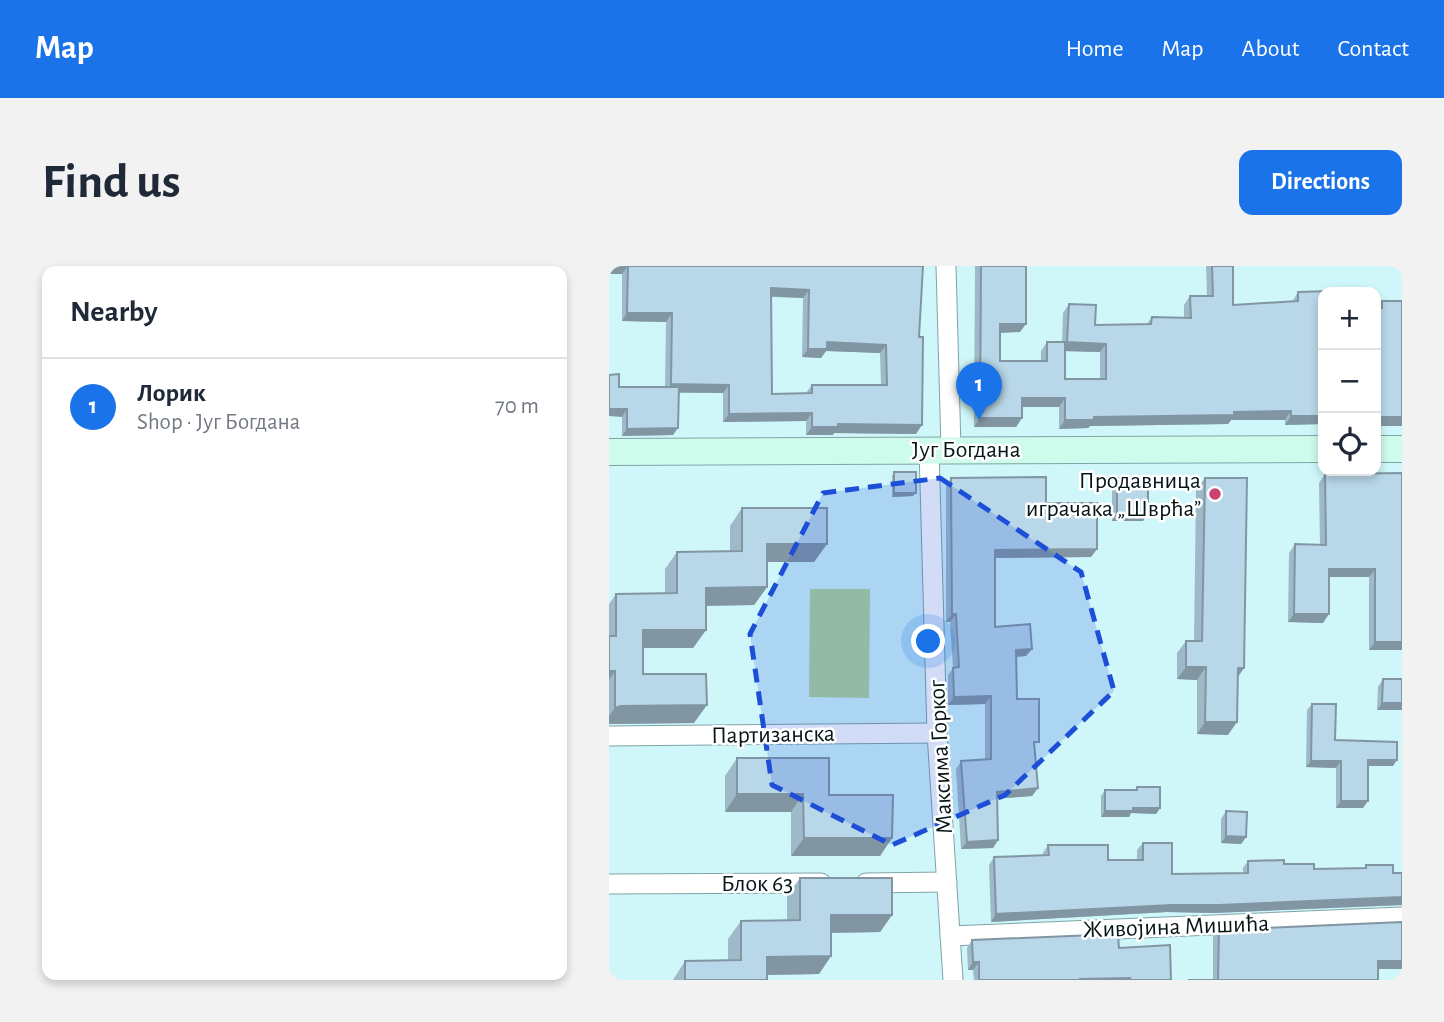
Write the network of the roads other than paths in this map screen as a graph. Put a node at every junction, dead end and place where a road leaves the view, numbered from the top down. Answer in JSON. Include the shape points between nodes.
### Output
{"nodes":[{"id":1,"x":946,"y":266,"type":"edge"},
{"id":2,"x":940,"y":449,"type":"junction"},
{"id":3,"x":1318,"y":449,"type":"edge"},
{"id":4,"x":1381,"y":449,"type":"edge"},
{"id":5,"x":1402,"y":449,"type":"edge"},
{"id":6,"x":609,"y":452,"type":"edge"},
{"id":7,"x":937,"y":733,"type":"junction"},
{"id":8,"x":609,"y":736,"type":"edge"},
{"id":9,"x":947,"y":882,"type":"junction"},
{"id":10,"x":609,"y":884,"type":"edge"},
{"id":11,"x":1402,"y":917,"type":"edge"},
{"id":12,"x":950,"y":936,"type":"junction"},
{"id":13,"x":953,"y":980,"type":"edge"}],
"edges":[{"from":1,"to":2,"type":"street","name":"Максима Горког"},
{"from":2,"to":3,"type":"street","name":"Југ Богдана"},
{"from":2,"to":6,"type":"street","name":"Југ Богдана"},
{"from":2,"to":7,"type":"street","name":"Максима Горког"},
{"from":4,"to":5,"type":"street"},
{"from":7,"to":8,"type":"street","name":"Партизанска"},
{"from":7,"to":9,"type":"street","name":"Максима Горког"},
{"from":9,"to":10,"type":"street","name":"Блок 63"},
{"from":9,"to":12,"type":"street","name":"Максима Горког"},
{"from":11,"to":12,"type":"street","name":"Живојина Мишића"},
{"from":12,"to":13,"type":"street","name":"Максима Горког"}]}
